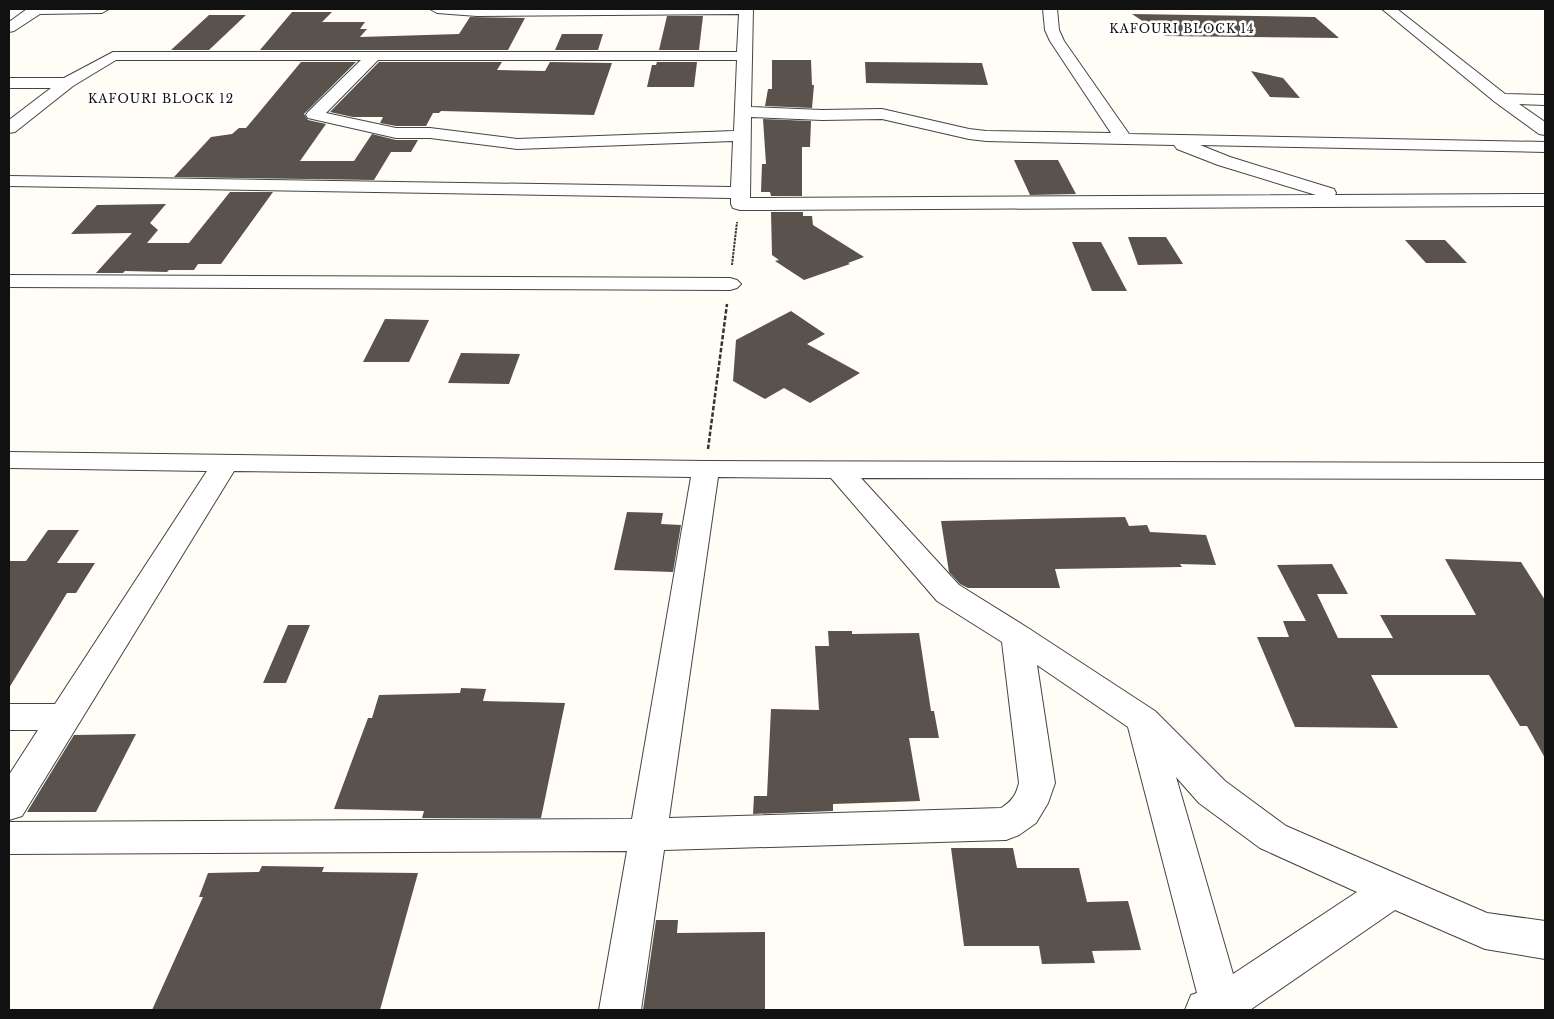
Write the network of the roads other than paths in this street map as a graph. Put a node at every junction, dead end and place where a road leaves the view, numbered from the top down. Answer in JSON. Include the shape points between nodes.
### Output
{"nodes":[{"id":1,"x":35,"y":9,"type":"edge"},
{"id":2,"x":102,"y":9,"type":"edge"},
{"id":3,"x":437,"y":9,"type":"edge"},
{"id":4,"x":746,"y":9,"type":"edge"},
{"id":5,"x":1050,"y":9,"type":"edge"},
{"id":6,"x":1389,"y":9,"type":"edge"},
{"id":7,"x":9,"y":28,"type":"edge"},
{"id":8,"x":375,"y":55,"type":"junction"},
{"id":9,"x":745,"y":56,"type":"junction"},
{"id":10,"x":9,"y":83,"type":"edge"},
{"id":11,"x":67,"y":83,"type":"junction"},
{"id":12,"x":1501,"y":99,"type":"junction"},
{"id":13,"x":1545,"y":100,"type":"edge"},
{"id":14,"x":743,"y":112,"type":"junction"},
{"id":15,"x":9,"y":128,"type":"edge"},
{"id":16,"x":1545,"y":130,"type":"edge"},
{"id":17,"x":742,"y":136,"type":"junction"},
{"id":18,"x":1123,"y":138,"type":"junction"},
{"id":19,"x":1169,"y":138,"type":"junction"},
{"id":20,"x":1545,"y":147,"type":"edge"},
{"id":21,"x":9,"y":181,"type":"edge"},
{"id":22,"x":740,"y":199,"type":"junction"},
{"id":23,"x":1545,"y":200,"type":"edge"},
{"id":24,"x":1352,"y":201,"type":"junction"},
{"id":25,"x":9,"y":281,"type":"edge"},
{"id":26,"x":730,"y":284,"type":"road end"},
{"id":27,"x":9,"y":460,"type":"edge"},
{"id":28,"x":226,"y":462,"type":"junction"},
{"id":29,"x":706,"y":469,"type":"junction"},
{"id":30,"x":839,"y":470,"type":"junction"},
{"id":31,"x":1545,"y":471,"type":"edge"},
{"id":32,"x":1017,"y":636,"type":"junction"},
{"id":33,"x":9,"y":717,"type":"edge"},
{"id":34,"x":64,"y":717,"type":"junction"},
{"id":35,"x":1143,"y":720,"type":"junction"},
{"id":36,"x":9,"y":805,"type":"edge"},
{"id":37,"x":648,"y":835,"type":"junction"},
{"id":38,"x":9,"y":838,"type":"edge"},
{"id":39,"x":1392,"y":890,"type":"junction"},
{"id":40,"x":1545,"y":940,"type":"edge"},
{"id":41,"x":1216,"y":1009,"type":"edge"},
{"id":42,"x":620,"y":1010,"type":"edge"}],
"edges":[{"from":1,"to":2,"type":"street"},
{"from":1,"to":7,"type":"street"},
{"from":3,"to":4,"type":"street","via":[[477,12]]},
{"from":4,"to":9,"type":"street"},
{"from":5,"to":18,"type":"street","via":[[1052,30],[1057,41]]},
{"from":6,"to":12,"type":"street"},
{"from":8,"to":9,"type":"street"},
{"from":8,"to":11,"type":"street","via":[[113,56]]},
{"from":8,"to":17,"type":"street","via":[[314,115],[396,133],[430,133],[517,144]]},
{"from":9,"to":14,"type":"street"},
{"from":10,"to":11,"type":"street"},
{"from":11,"to":15,"type":"street"},
{"from":12,"to":13,"type":"street"},
{"from":12,"to":16,"type":"street"},
{"from":14,"to":17,"type":"street"},
{"from":14,"to":18,"type":"street","via":[[882,114],[986,136]]},
{"from":17,"to":22,"type":"street"},
{"from":18,"to":19,"type":"street"},
{"from":19,"to":20,"type":"street"},
{"from":19,"to":24,"type":"street","via":[[1217,158]]},
{"from":21,"to":22,"type":"street"},
{"from":22,"to":24,"type":"street"},
{"from":23,"to":24,"type":"street"},
{"from":25,"to":26,"type":"street"},
{"from":27,"to":28,"type":"street"},
{"from":28,"to":29,"type":"street"},
{"from":28,"to":34,"type":"street"},
{"from":29,"to":30,"type":"street"},
{"from":29,"to":37,"type":"street"},
{"from":30,"to":31,"type":"street"},
{"from":30,"to":32,"type":"street","via":[[948,593]]},
{"from":32,"to":35,"type":"street"},
{"from":32,"to":37,"type":"street","via":[[1037,784],[1032,802],[1021,816],[1006,824]]},
{"from":33,"to":34,"type":"street"},
{"from":34,"to":36,"type":"street"},
{"from":35,"to":39,"type":"street","via":[[1212,792],[1273,837]]},
{"from":35,"to":41,"type":"street"},
{"from":37,"to":38,"type":"street"},
{"from":37,"to":42,"type":"street"},
{"from":39,"to":40,"type":"street","via":[[1485,931]]},
{"from":39,"to":41,"type":"street"}]}
